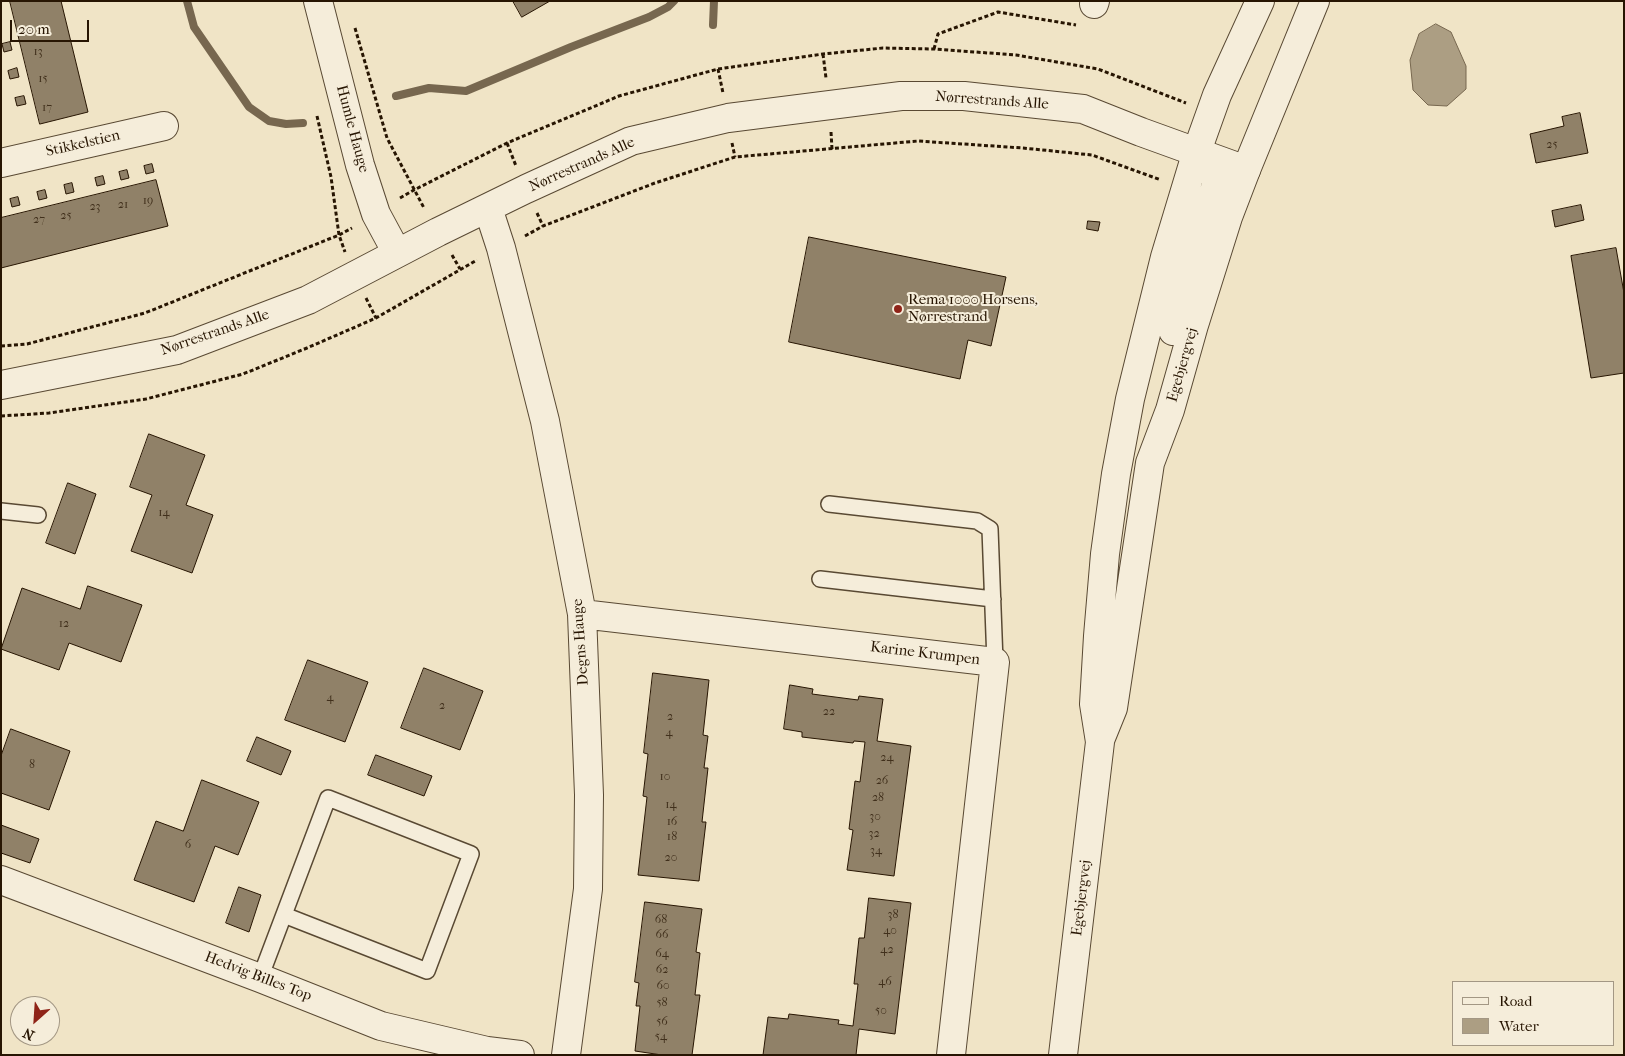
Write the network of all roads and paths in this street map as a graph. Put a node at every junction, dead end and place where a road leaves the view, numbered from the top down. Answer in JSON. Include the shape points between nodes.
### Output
{"nodes":[{"id":1,"x":318,"y":1,"type":"edge"},
{"id":2,"x":1260,"y":1,"type":"edge"},
{"id":3,"x":1315,"y":1,"type":"edge"},
{"id":4,"x":1094,"y":3,"type":"edge"},
{"id":5,"x":353,"y":20,"type":"dead end"},
{"id":6,"x":934,"y":49,"type":"dead end"},
{"id":7,"x":315,"y":109,"type":"dead end"},
{"id":8,"x":164,"y":126,"type":"dead end"},
{"id":9,"x":1197,"y":152,"type":"junction"},
{"id":10,"x":1,"y":163,"type":"edge"},
{"id":11,"x":1246,"y":170,"type":"junction"},
{"id":12,"x":1185,"y":189,"type":"junction"},
{"id":13,"x":488,"y":208,"type":"junction"},
{"id":14,"x":438,"y":232,"type":"junction"},
{"id":15,"x":501,"y":248,"type":"junction"},
{"id":16,"x":397,"y":253,"type":"junction"},
{"id":17,"x":460,"y":269,"type":"junction"},
{"id":18,"x":354,"y":275,"type":"junction"},
{"id":19,"x":376,"y":318,"type":"junction"},
{"id":20,"x":1,"y":385,"type":"edge"},
{"id":21,"x":1,"y":416,"type":"edge"},
{"id":22,"x":1150,"y":463,"type":"junction"},
{"id":23,"x":829,"y":504,"type":"dead end"},
{"id":24,"x":1,"y":511,"type":"edge"},
{"id":25,"x":38,"y":515,"type":"dead end"},
{"id":26,"x":820,"y":578,"type":"dead end"},
{"id":27,"x":993,"y":599,"type":"junction"},
{"id":28,"x":582,"y":614,"type":"junction"},
{"id":29,"x":995,"y":662,"type":"junction"},
{"id":30,"x":1100,"y":742,"type":"junction"},
{"id":31,"x":1,"y":880,"type":"edge"},
{"id":32,"x":284,"y":915,"type":"junction"},
{"id":33,"x":260,"y":978,"type":"junction"},
{"id":34,"x":520,"y":1055,"type":"edge"},
{"id":35,"x":566,"y":1055,"type":"edge"},
{"id":36,"x":951,"y":1055,"type":"edge"},
{"id":37,"x":1063,"y":1055,"type":"edge"}],
"edges":[{"from":1,"to":16,"type":"street","name":"Humle Hauge","via":[[360,165],[376,214]]},
{"from":2,"to":9,"type":"street","name":"Egebjergvej","via":[[1217,95]]},
{"from":3,"to":11,"type":"street","name":"Egebjergvej"},
{"from":4,"to":6,"type":"path","via":[[1081,4],[1078,26],[998,12],[938,34]]},
{"from":5,"to":14,"type":"path","via":[[387,138]]},
{"from":7,"to":18,"type":"path","via":[[340,235]]},
{"from":8,"to":10,"type":"street","name":"Stikkelstien"},
{"from":9,"to":11,"type":"street","name":"Nørrestrands Alle"},
{"from":9,"to":12,"type":"street","name":"Egebjergvej"},
{"from":9,"to":13,"type":"street","name":"Nørrestrands Alle","via":[[1083,109],[964,96],[901,96],[728,118],[631,141]]},
{"from":9,"to":22,"type":"street","via":[[1210,163],[1216,174],[1216,186],[1169,345],[1150,426]]},
{"from":11,"to":22,"type":"street","name":"Egebjergvej","via":[[1228,217],[1170,410]]},
{"from":12,"to":15,"type":"path","via":[[1092,155],[918,141],[735,157],[655,183],[543,226]]},
{"from":12,"to":30,"type":"street","name":"Egebjergvej","via":[[1130,399],[1116,474],[1098,636],[1094,704]]},
{"from":13,"to":14,"type":"street","name":"Nørrestrands Alle"},
{"from":13,"to":15,"type":"street","name":"Degns Hauge"},
{"from":14,"to":16,"type":"street","name":"Nørrestrands Alle"},
{"from":14,"to":17,"type":"path"},
{"from":15,"to":17,"type":"path"},
{"from":15,"to":28,"type":"street","name":"Degns Hauge","via":[[545,421]]},
{"from":16,"to":18,"type":"street","name":"Nørrestrands Alle"},
{"from":17,"to":19,"type":"path"},
{"from":18,"to":19,"type":"path"},
{"from":18,"to":20,"type":"street","name":"Nørrestrands Alle","via":[[308,300],[177,350]]},
{"from":19,"to":21,"type":"path","via":[[234,376],[146,399],[49,413]]},
{"from":22,"to":30,"type":"street","name":"Egebjergvej","via":[[1113,708]]},
{"from":23,"to":27,"type":"lane","via":[[977,521],[990,529]]},
{"from":24,"to":25,"type":"lane"},
{"from":26,"to":27,"type":"lane"},
{"from":27,"to":29,"type":"lane"},
{"from":28,"to":29,"type":"street","name":"Karine Krumpen"},
{"from":28,"to":35,"type":"street","name":"Degns Hauge","via":[[589,796],[588,889]]},
{"from":29,"to":36,"type":"street","name":"Karine Krumpen"},
{"from":30,"to":37,"type":"street","name":"Egebjergvej"},
{"from":31,"to":33,"type":"street","name":"Hedvig Billes Top"},
{"from":32,"to":32,"type":"lane","via":[[427,971],[471,854],[328,798]]},
{"from":32,"to":33,"type":"lane"},
{"from":33,"to":34,"type":"street","name":"Hedvig Billes Top","via":[[381,1026],[486,1052]]}]}
